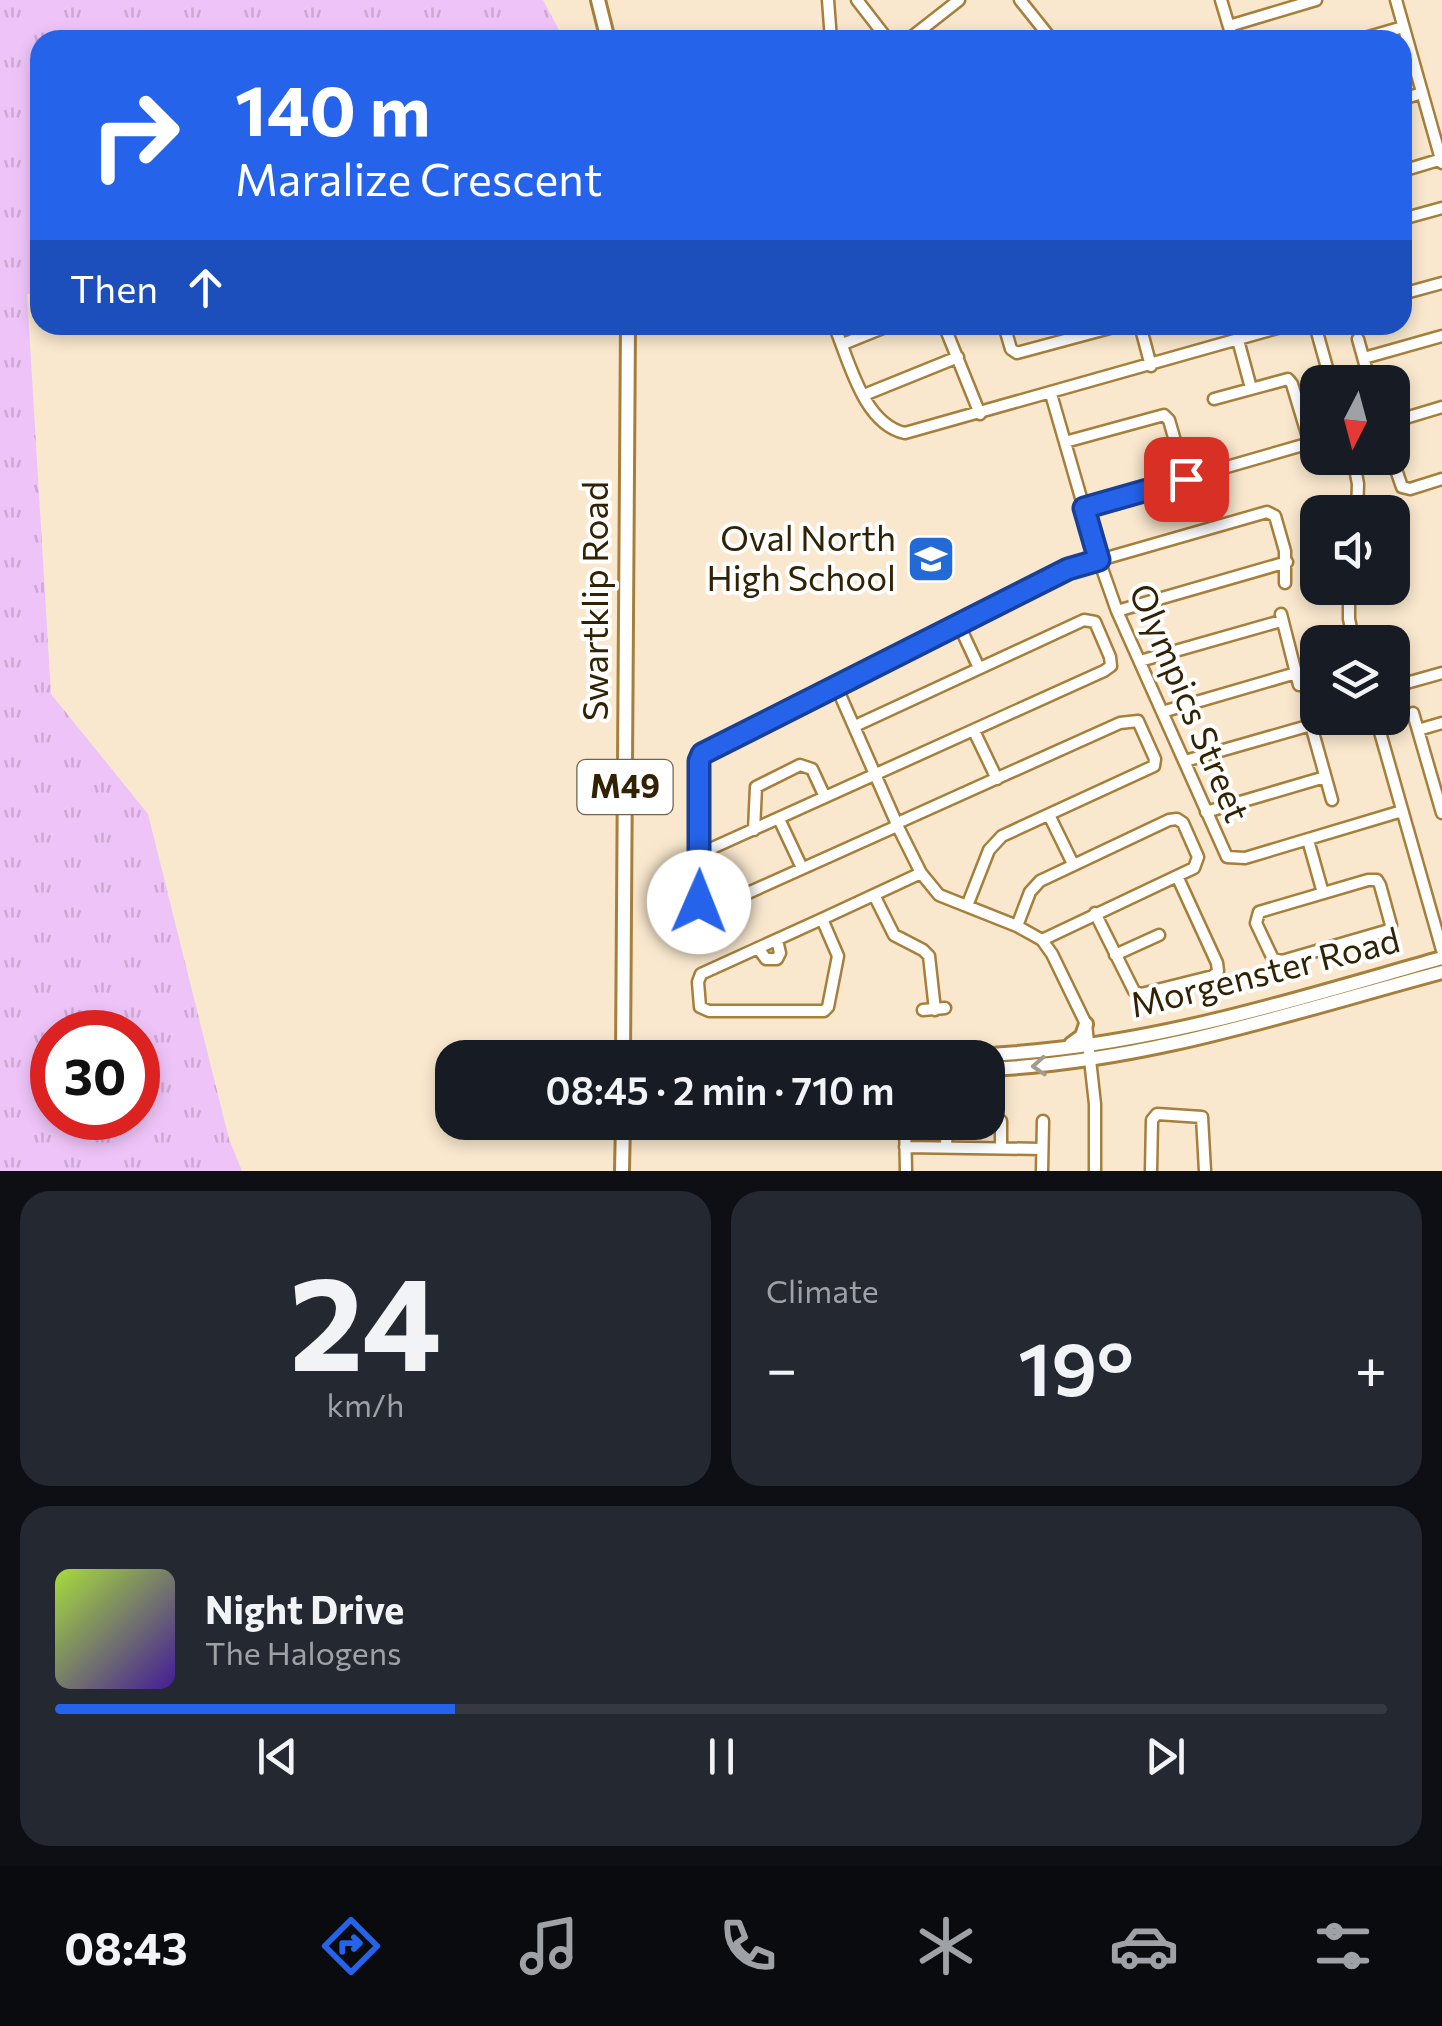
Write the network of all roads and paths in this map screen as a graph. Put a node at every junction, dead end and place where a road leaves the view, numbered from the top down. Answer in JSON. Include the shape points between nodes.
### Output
{"nodes":[{"id":1,"x":598,"y":0,"type":"edge"},
{"id":2,"x":828,"y":0,"type":"edge"},
{"id":3,"x":857,"y":0,"type":"edge"},
{"id":4,"x":959,"y":0,"type":"edge"},
{"id":5,"x":1020,"y":0,"type":"edge"},
{"id":6,"x":1221,"y":0,"type":"edge"},
{"id":7,"x":1316,"y":0,"type":"edge"},
{"id":8,"x":1396,"y":0,"type":"edge"},
{"id":9,"x":1229,"y":26,"type":"junction"},
{"id":10,"x":1403,"y":27,"type":"junction"},
{"id":11,"x":606,"y":30,"type":"edge"},
{"id":12,"x":830,"y":30,"type":"edge"},
{"id":13,"x":880,"y":30,"type":"edge"},
{"id":14,"x":921,"y":30,"type":"edge"},
{"id":15,"x":1044,"y":30,"type":"edge"},
{"id":16,"x":1230,"y":30,"type":"edge"},
{"id":17,"x":1393,"y":30,"type":"edge"},
{"id":18,"x":1404,"y":30,"type":"edge"},
{"id":19,"x":1412,"y":59,"type":"edge"},
{"id":20,"x":1422,"y":94,"type":"junction"},
{"id":21,"x":1412,"y":96,"type":"edge"},
{"id":22,"x":1442,"y":161,"type":"edge"},
{"id":23,"x":1412,"y":168,"type":"edge"},
{"id":24,"x":1442,"y":208,"type":"edge"},
{"id":25,"x":1412,"y":216,"type":"edge"},
{"id":26,"x":1442,"y":283,"type":"edge"},
{"id":27,"x":1412,"y":291,"type":"edge"},
{"id":28,"x":628,"y":335,"type":"edge"},
{"id":29,"x":838,"y":335,"type":"edge"},
{"id":30,"x":865,"y":335,"type":"edge"},
{"id":31,"x":948,"y":335,"type":"edge"},
{"id":32,"x":1007,"y":335,"type":"edge"},
{"id":33,"x":1085,"y":335,"type":"edge"},
{"id":34,"x":1143,"y":335,"type":"edge"},
{"id":35,"x":1255,"y":335,"type":"edge"},
{"id":36,"x":1318,"y":335,"type":"edge"},
{"id":37,"x":1442,"y":336,"type":"edge"},
{"id":38,"x":1358,"y":339,"type":"dead end"},
{"id":39,"x":1238,"y":340,"type":"junction"},
{"id":40,"x":842,"y":344,"type":"junction"},
{"id":41,"x":958,"y":357,"type":"junction"},
{"id":42,"x":1364,"y":358,"type":"junction"},
{"id":43,"x":1326,"y":365,"type":"edge"},
{"id":44,"x":1366,"y":365,"type":"edge"},
{"id":45,"x":1151,"y":366,"type":"junction"},
{"id":46,"x":1251,"y":388,"type":"junction"},
{"id":47,"x":1051,"y":394,"type":"junction"},
{"id":48,"x":864,"y":395,"type":"junction"},
{"id":49,"x":1214,"y":399,"type":"dead end"},
{"id":50,"x":1442,"y":408,"type":"edge"},
{"id":51,"x":1300,"y":412,"type":"edge"},
{"id":52,"x":980,"y":414,"type":"junction"},
{"id":53,"x":1410,"y":417,"type":"edge"},
{"id":54,"x":1066,"y":442,"type":"junction"},
{"id":55,"x":1300,"y":446,"type":"edge"},
{"id":56,"x":1398,"y":475,"type":"edge"},
{"id":57,"x":1186,"y":479,"type":"junction"},
{"id":58,"x":1442,"y":479,"type":"edge"},
{"id":59,"x":1084,"y":508,"type":"junction"},
{"id":60,"x":1099,"y":560,"type":"junction"},
{"id":61,"x":1287,"y":562,"type":"junction"},
{"id":62,"x":1284,"y":583,"type":"dead end"},
{"id":63,"x":1117,"y":611,"type":"junction"},
{"id":64,"x":959,"y":625,"type":"junction"},
{"id":65,"x":1140,"y":661,"type":"junction"},
{"id":66,"x":979,"y":668,"type":"junction"},
{"id":67,"x":1442,"y":673,"type":"edge"},
{"id":68,"x":1410,"y":682,"type":"edge"},
{"id":69,"x":837,"y":688,"type":"junction"},
{"id":70,"x":1162,"y":712,"type":"junction"},
{"id":71,"x":1414,"y":712,"type":"dead end"},
{"id":72,"x":1442,"y":723,"type":"edge"},
{"id":73,"x":855,"y":726,"type":"junction"},
{"id":74,"x":1418,"y":730,"type":"junction"},
{"id":75,"x":974,"y":731,"type":"junction"},
{"id":76,"x":1381,"y":735,"type":"edge"},
{"id":77,"x":1184,"y":761,"type":"junction"},
{"id":78,"x":877,"y":775,"type":"junction"},
{"id":79,"x":1326,"y":777,"type":"junction"},
{"id":80,"x":996,"y":779,"type":"junction"},
{"id":81,"x":1440,"y":796,"type":"edge"},
{"id":82,"x":825,"y":798,"type":"junction"},
{"id":83,"x":1332,"y":800,"type":"dead end"},
{"id":84,"x":1402,"y":810,"type":"junction"},
{"id":85,"x":1206,"y":812,"type":"junction"},
{"id":86,"x":1442,"y":812,"type":"edge"},
{"id":87,"x":1048,"y":816,"type":"junction"},
{"id":88,"x":779,"y":819,"type":"junction"},
{"id":89,"x":899,"y":824,"type":"junction"},
{"id":90,"x":754,"y":830,"type":"junction"},
{"id":91,"x":1308,"y":840,"type":"junction"},
{"id":92,"x":700,"y":854,"type":"junction"},
{"id":93,"x":1073,"y":864,"type":"junction"},
{"id":94,"x":802,"y":868,"type":"junction"},
{"id":95,"x":921,"y":874,"type":"junction"},
{"id":96,"x":1177,"y":876,"type":"junction"},
{"id":97,"x":1324,"y":893,"type":"junction"},
{"id":98,"x":874,"y":895,"type":"junction"},
{"id":99,"x":967,"y":906,"type":"junction"},
{"id":100,"x":1095,"y":914,"type":"junction"},
{"id":101,"x":822,"y":919,"type":"junction"},
{"id":102,"x":1017,"y":926,"type":"junction"},
{"id":103,"x":1159,"y":935,"type":"dead end"},
{"id":104,"x":776,"y":940,"type":"junction"},
{"id":105,"x":1042,"y":940,"type":"junction"},
{"id":106,"x":758,"y":948,"type":"junction"},
{"id":107,"x":1442,"y":950,"type":"edge"},
{"id":108,"x":1115,"y":955,"type":"junction"},
{"id":109,"x":1442,"y":958,"type":"edge"},
{"id":110,"x":1442,"y":972,"type":"edge"},
{"id":111,"x":934,"y":1010,"type":"dead end"},
{"id":112,"x":1086,"y":1024,"type":"junction"},
{"id":113,"x":623,"y":1040,"type":"edge"},
{"id":114,"x":1090,"y":1044,"type":"junction"},
{"id":115,"x":1044,"y":1050,"type":"junction"},
{"id":116,"x":1005,"y":1052,"type":"edge"},
{"id":117,"x":1091,"y":1061,"type":"junction"},
{"id":118,"x":1005,"y":1068,"type":"edge"},
{"id":119,"x":1042,"y":1120,"type":"dead end"},
{"id":120,"x":623,"y":1140,"type":"edge"},
{"id":121,"x":905,"y":1140,"type":"edge"},
{"id":122,"x":946,"y":1140,"type":"edge"},
{"id":123,"x":1001,"y":1140,"type":"edge"},
{"id":124,"x":905,"y":1147,"type":"junction"},
{"id":125,"x":946,"y":1147,"type":"junction"},
{"id":126,"x":1001,"y":1148,"type":"junction"},
{"id":127,"x":1042,"y":1149,"type":"junction"},
{"id":128,"x":622,"y":1171,"type":"edge"},
{"id":129,"x":906,"y":1171,"type":"edge"},
{"id":130,"x":1042,"y":1171,"type":"edge"},
{"id":131,"x":1095,"y":1171,"type":"edge"},
{"id":132,"x":1151,"y":1171,"type":"edge"},
{"id":133,"x":1206,"y":1171,"type":"edge"}],
"edges":[{"from":1,"to":11,"type":"main road"},
{"from":2,"to":12,"type":"street"},
{"from":3,"to":13,"type":"street"},
{"from":4,"to":14,"type":"street"},
{"from":5,"to":15,"type":"street"},
{"from":6,"to":9,"type":"street"},
{"from":7,"to":9,"type":"street"},
{"from":8,"to":10,"type":"street"},
{"from":9,"to":16,"type":"street"},
{"from":10,"to":17,"type":"street"},
{"from":10,"to":18,"type":"street"},
{"from":19,"to":20,"type":"street"},
{"from":20,"to":21,"type":"street"},
{"from":20,"to":22,"type":"street"},
{"from":22,"to":23,"type":"street"},
{"from":24,"to":25,"type":"street"},
{"from":26,"to":27,"type":"street"},
{"from":28,"to":113,"type":"main road","name":"Swartklip Road","number":"M49"},
{"from":29,"to":40,"type":"street"},
{"from":30,"to":40,"type":"street"},
{"from":31,"to":41,"type":"street"},
{"from":32,"to":33,"type":"street","via":[[1016,354]]},
{"from":34,"to":45,"type":"street"},
{"from":35,"to":39,"type":"street"},
{"from":36,"to":43,"type":"street"},
{"from":37,"to":42,"type":"street"},
{"from":38,"to":42,"type":"street"},
{"from":39,"to":45,"type":"street"},
{"from":39,"to":46,"type":"street"},
{"from":40,"to":48,"type":"street"},
{"from":41,"to":48,"type":"street"},
{"from":41,"to":52,"type":"street"},
{"from":42,"to":44,"type":"street"},
{"from":45,"to":47,"type":"street"},
{"from":46,"to":49,"type":"street"},
{"from":46,"to":51,"type":"street","via":[[1290,380]]},
{"from":47,"to":52,"type":"street"},
{"from":47,"to":54,"type":"street","name":"Olympics Street"},
{"from":48,"to":52,"type":"street","via":[[878,418],[911,433]]},
{"from":50,"to":53,"type":"street"},
{"from":54,"to":57,"type":"street","via":[[1164,415]]},
{"from":54,"to":59,"type":"street","name":"Olympics Street"},
{"from":55,"to":57,"type":"street"},
{"from":56,"to":58,"type":"street","via":[[1402,487],[1410,488]]},
{"from":57,"to":59,"type":"street"},
{"from":59,"to":60,"type":"street","name":"Olympics Street"},
{"from":60,"to":61,"type":"street","via":[[1268,512],[1275,516]]},
{"from":60,"to":63,"type":"street","name":"Olympics Street"},
{"from":60,"to":64,"type":"street"},
{"from":61,"to":62,"type":"street"},
{"from":61,"to":63,"type":"street"},
{"from":63,"to":65,"type":"street","name":"Olympics Street"},
{"from":64,"to":66,"type":"street"},
{"from":64,"to":69,"type":"street"},
{"from":65,"to":70,"type":"street","name":"Olympics Street"},
{"from":65,"to":70,"type":"street","via":[[1281,618],[1297,679]]},
{"from":66,"to":73,"type":"street"},
{"from":66,"to":75,"type":"street","via":[[1088,619],[1111,662]]},
{"from":67,"to":68,"type":"street"},
{"from":69,"to":73,"type":"street"},
{"from":69,"to":92,"type":"street","via":[[702,754]]},
{"from":70,"to":77,"type":"street","name":"Olympics Street"},
{"from":71,"to":74,"type":"street"},
{"from":72,"to":74,"type":"street"},
{"from":73,"to":78,"type":"street"},
{"from":74,"to":81,"type":"street"},
{"from":75,"to":78,"type":"street"},
{"from":75,"to":80,"type":"street"},
{"from":76,"to":84,"type":"street"},
{"from":77,"to":79,"type":"street","via":[[1310,722]]},
{"from":77,"to":85,"type":"street","name":"Olympics Street"},
{"from":78,"to":82,"type":"street"},
{"from":78,"to":89,"type":"street"},
{"from":79,"to":83,"type":"street"},
{"from":79,"to":85,"type":"street"},
{"from":80,"to":87,"type":"street","via":[[1127,720],[1138,721],[1154,766]]},
{"from":80,"to":89,"type":"street"},
{"from":81,"to":86,"type":"street"},
{"from":82,"to":88,"type":"street"},
{"from":82,"to":90,"type":"street","via":[[812,769],[800,765],[756,787]]},
{"from":84,"to":91,"type":"street","name":"Olympics Street"},
{"from":84,"to":107,"type":"street"},
{"from":85,"to":91,"type":"street","name":"Olympics Street","via":[[1232,860]]},
{"from":87,"to":93,"type":"street"},
{"from":87,"to":99,"type":"street","via":[[994,844]]},
{"from":88,"to":90,"type":"street"},
{"from":88,"to":94,"type":"street"},
{"from":89,"to":94,"type":"street"},
{"from":89,"to":95,"type":"street"},
{"from":90,"to":92,"type":"street"},
{"from":91,"to":97,"type":"street"},
{"from":92,"to":94,"type":"street","via":[[699,902],[707,910]]},
{"from":93,"to":96,"type":"street","via":[[1177,819],[1198,859]]},
{"from":93,"to":102,"type":"street","via":[[1036,884]]},
{"from":95,"to":98,"type":"street"},
{"from":95,"to":99,"type":"street","via":[[939,895]]},
{"from":96,"to":100,"type":"street"},
{"from":96,"to":108,"type":"street","via":[[1217,962],[1215,974],[1137,993]]},
{"from":97,"to":97,"type":"street","via":[[1257,914],[1274,960],[1391,928],[1377,880]]},
{"from":98,"to":101,"type":"street"},
{"from":98,"to":111,"type":"street","via":[[894,935],[929,956]]},
{"from":99,"to":102,"type":"street"},
{"from":100,"to":105,"type":"street"},
{"from":100,"to":108,"type":"street"},
{"from":101,"to":104,"type":"street"},
{"from":101,"to":106,"type":"street","via":[[838,956],[824,1011],[700,1007],[702,974]]},
{"from":102,"to":105,"type":"street"},
{"from":103,"to":108,"type":"street"},
{"from":104,"to":106,"type":"street"},
{"from":104,"to":106,"type":"street","via":[[777,958],[766,959]]},
{"from":105,"to":112,"type":"street"},
{"from":109,"to":114,"type":"main road","name":"Morgenster Road","via":[[1211,1024]]},
{"from":110,"to":117,"type":"main road","name":"Morgenster Road","via":[[1206,1038]]},
{"from":112,"to":114,"type":"street"},
{"from":112,"to":115,"type":"main road","via":[[1076,1041]]},
{"from":114,"to":115,"type":"main road","name":"Morgenster Road"},
{"from":114,"to":117,"type":"street"},
{"from":115,"to":116,"type":"main road","name":"Morgenster Road"},
{"from":117,"to":118,"type":"main road","name":"Morgenster Road","one_way":true},
{"from":117,"to":131,"type":"street"},
{"from":119,"to":127,"type":"street"},
{"from":120,"to":128,"type":"main road"},
{"from":121,"to":124,"type":"street"},
{"from":122,"to":125,"type":"street"},
{"from":123,"to":126,"type":"street"},
{"from":124,"to":125,"type":"street"},
{"from":124,"to":129,"type":"street"},
{"from":125,"to":126,"type":"street"},
{"from":126,"to":127,"type":"street"},
{"from":127,"to":130,"type":"street"},
{"from":132,"to":133,"type":"street","via":[[1152,1120],[1164,1114],[1202,1117]]}]}
